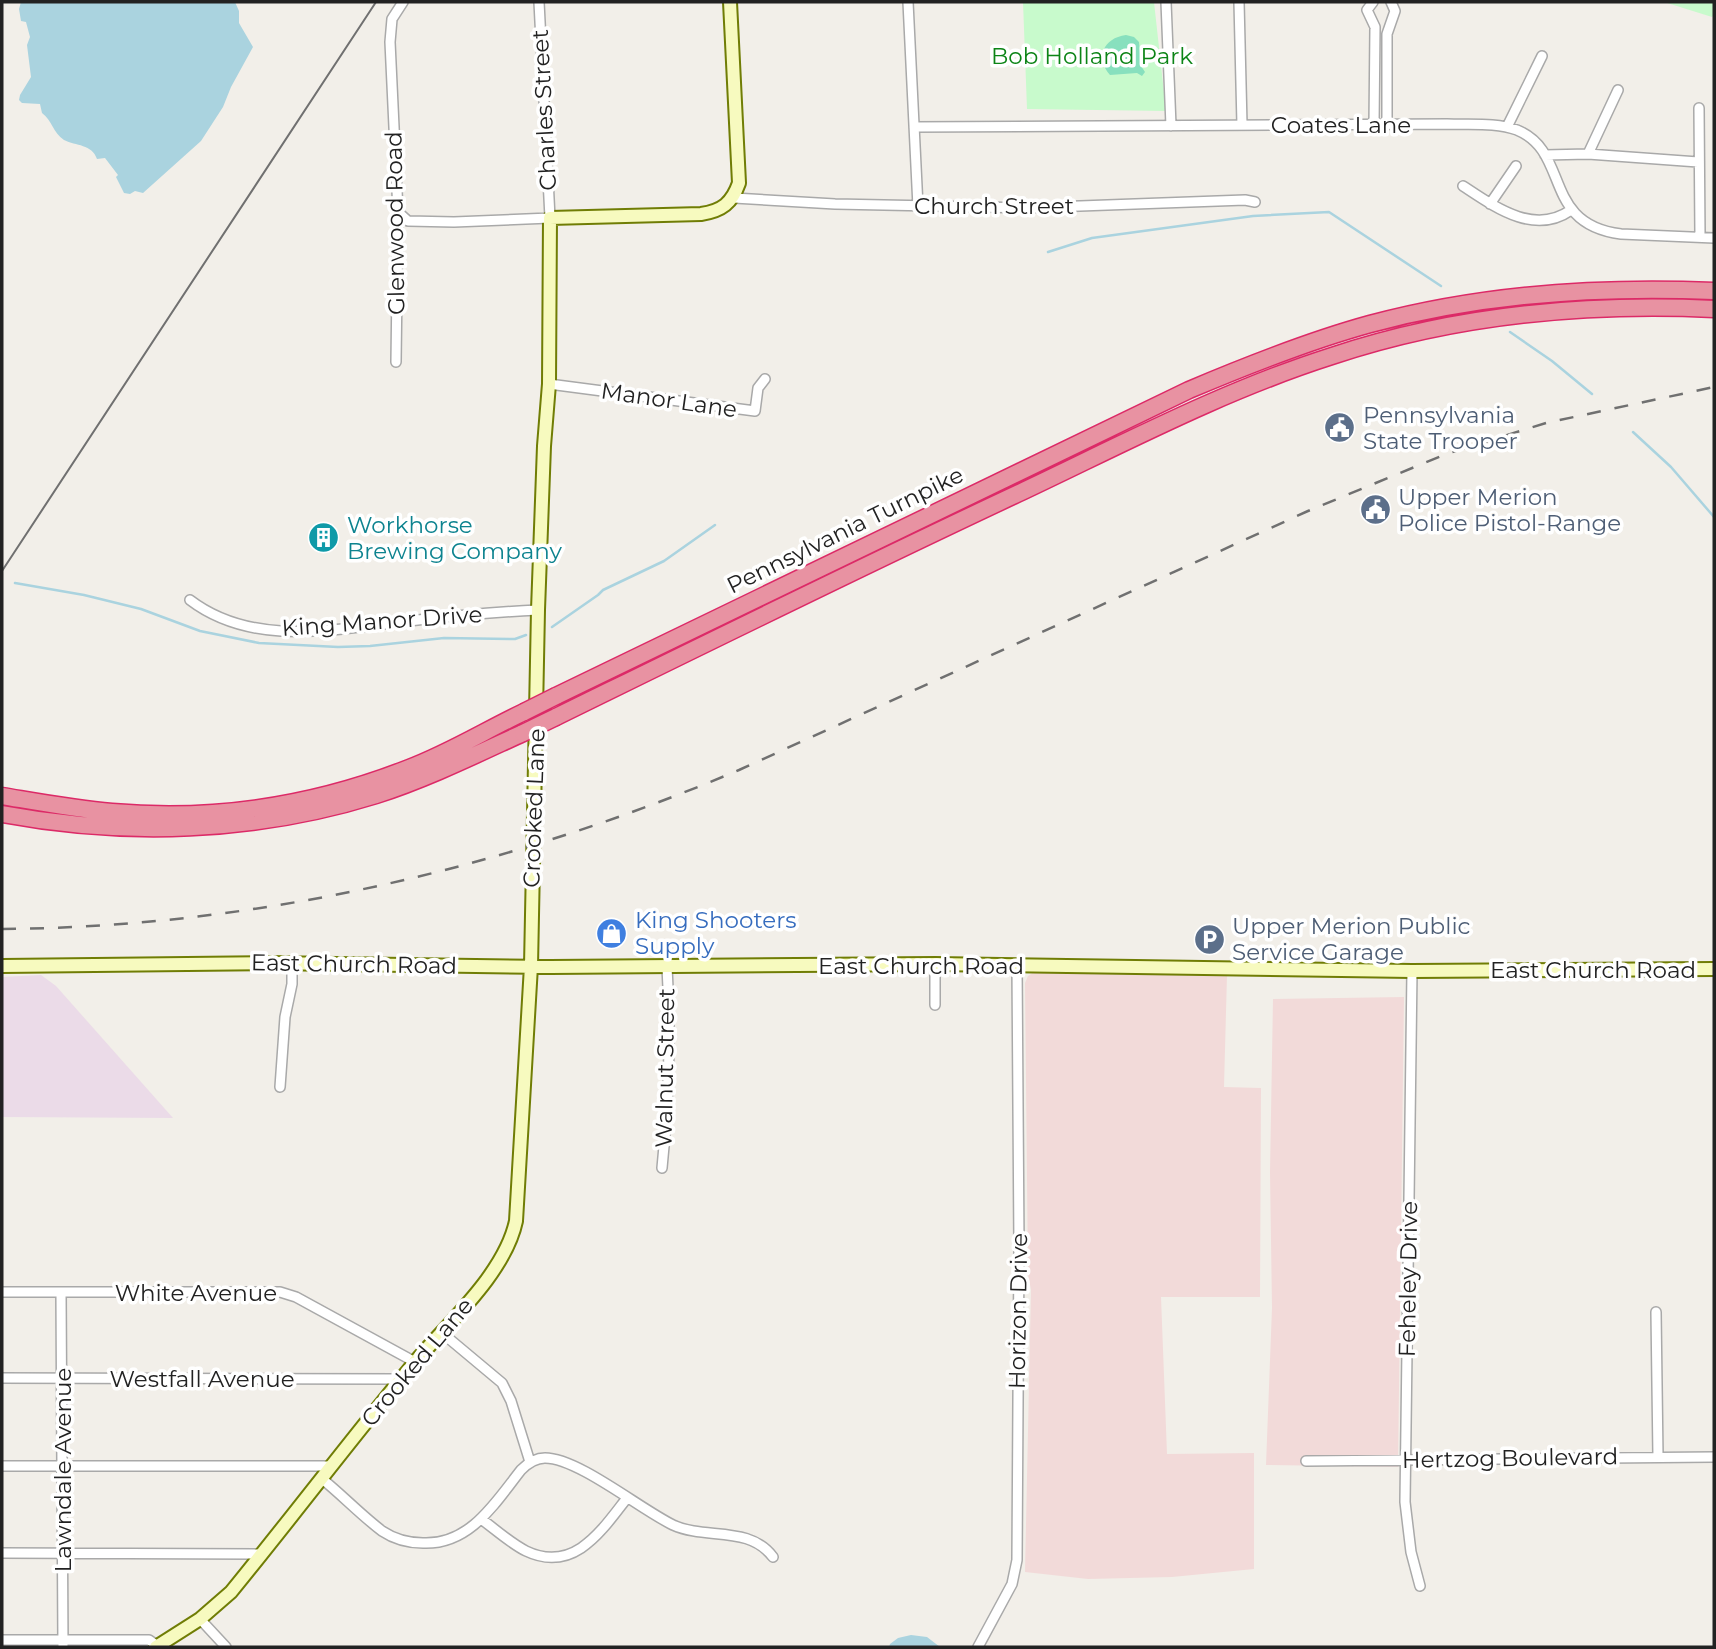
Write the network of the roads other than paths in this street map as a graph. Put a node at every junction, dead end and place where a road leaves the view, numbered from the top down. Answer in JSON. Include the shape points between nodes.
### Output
{"nodes":[{"id":1,"x":403,"y":2,"type":"edge"},
{"id":2,"x":539,"y":2,"type":"edge"},
{"id":3,"x":730,"y":2,"type":"edge"},
{"id":4,"x":908,"y":2,"type":"edge"},
{"id":5,"x":1166,"y":2,"type":"edge"},
{"id":6,"x":1239,"y":2,"type":"edge"},
{"id":7,"x":1373,"y":2,"type":"edge"},
{"id":8,"x":1391,"y":2,"type":"edge"},
{"id":9,"x":1542,"y":56,"type":"dead end"},
{"id":10,"x":1618,"y":90,"type":"dead end"},
{"id":11,"x":1699,"y":108,"type":"dead end"},
{"id":12,"x":1242,"y":125,"type":"junction"},
{"id":13,"x":1374,"y":125,"type":"junction"},
{"id":14,"x":1387,"y":125,"type":"junction"},
{"id":15,"x":1171,"y":126,"type":"junction"},
{"id":16,"x":914,"y":127,"type":"junction"},
{"id":17,"x":1507,"y":127,"type":"junction"},
{"id":18,"x":1588,"y":154,"type":"junction"},
{"id":19,"x":1545,"y":155,"type":"junction"},
{"id":20,"x":1698,"y":162,"type":"junction"},
{"id":21,"x":1516,"y":166,"type":"dead end"},
{"id":22,"x":1463,"y":186,"type":"dead end"},
{"id":23,"x":734,"y":198,"type":"junction"},
{"id":24,"x":1255,"y":202,"type":"dead end"},
{"id":25,"x":1490,"y":205,"type":"junction"},
{"id":26,"x":918,"y":206,"type":"junction"},
{"id":27,"x":1571,"y":211,"type":"junction"},
{"id":28,"x":398,"y":212,"type":"junction"},
{"id":29,"x":550,"y":218,"type":"junction"},
{"id":30,"x":1700,"y":237,"type":"junction"},
{"id":31,"x":1714,"y":238,"type":"edge"},
{"id":32,"x":1714,"y":292,"type":"edge"},
{"id":33,"x":1714,"y":309,"type":"edge"},
{"id":34,"x":396,"y":362,"type":"dead end"},
{"id":35,"x":765,"y":379,"type":"dead end"},
{"id":36,"x":549,"y":384,"type":"junction"},
{"id":37,"x":190,"y":600,"type":"dead end"},
{"id":38,"x":538,"y":610,"type":"junction"},
{"id":39,"x":2,"y":796,"type":"edge"},
{"id":40,"x":2,"y":814,"type":"edge"},
{"id":41,"x":292,"y":963,"type":"junction"},
{"id":42,"x":935,"y":964,"type":"junction"},
{"id":43,"x":2,"y":966,"type":"edge"},
{"id":44,"x":531,"y":966,"type":"junction"},
{"id":45,"x":1017,"y":966,"type":"junction"},
{"id":46,"x":667,"y":967,"type":"junction"},
{"id":47,"x":1714,"y":969,"type":"edge"},
{"id":48,"x":1412,"y":971,"type":"junction"},
{"id":49,"x":935,"y":1006,"type":"dead end"},
{"id":50,"x":280,"y":1087,"type":"dead end"},
{"id":51,"x":662,"y":1168,"type":"dead end"},
{"id":52,"x":2,"y":1292,"type":"edge"},
{"id":53,"x":61,"y":1292,"type":"junction"},
{"id":54,"x":1656,"y":1312,"type":"dead end"},
{"id":55,"x":441,"y":1332,"type":"junction"},
{"id":56,"x":415,"y":1362,"type":"junction"},
{"id":57,"x":2,"y":1378,"type":"edge"},
{"id":58,"x":62,"y":1378,"type":"junction"},
{"id":59,"x":401,"y":1379,"type":"junction"},
{"id":60,"x":1658,"y":1457,"type":"junction"},
{"id":61,"x":1714,"y":1457,"type":"edge"},
{"id":62,"x":1406,"y":1459,"type":"junction"},
{"id":63,"x":1306,"y":1461,"type":"dead end"},
{"id":64,"x":530,"y":1462,"type":"junction"},
{"id":65,"x":2,"y":1466,"type":"edge"},
{"id":66,"x":331,"y":1466,"type":"junction"},
{"id":67,"x":62,"y":1467,"type":"junction"},
{"id":68,"x":321,"y":1478,"type":"junction"},
{"id":69,"x":627,"y":1498,"type":"junction"},
{"id":70,"x":481,"y":1519,"type":"junction"},
{"id":71,"x":2,"y":1553,"type":"edge"},
{"id":72,"x":64,"y":1553,"type":"junction"},
{"id":73,"x":261,"y":1554,"type":"junction"},
{"id":74,"x":772,"y":1558,"type":"dead end"},
{"id":75,"x":1420,"y":1586,"type":"dead end"},
{"id":76,"x":200,"y":1619,"type":"junction"},
{"id":77,"x":2,"y":1640,"type":"edge"},
{"id":78,"x":63,"y":1644,"type":"edge"},
{"id":79,"x":157,"y":1647,"type":"edge"},
{"id":80,"x":226,"y":1647,"type":"edge"},
{"id":81,"x":978,"y":1647,"type":"edge"}],
"edges":[{"from":1,"to":28,"type":"street","name":"Glenwood Road","via":[[391,19]]},
{"from":2,"to":29,"type":"street","name":"Charles Street"},
{"from":3,"to":23,"type":"street","via":[[739,166]]},
{"from":4,"to":16,"type":"street"},
{"from":5,"to":15,"type":"street"},
{"from":6,"to":12,"type":"street"},
{"from":7,"to":13,"type":"street","via":[[1367,10],[1376,27]]},
{"from":8,"to":14,"type":"street","via":[[1395,11],[1387,34]]},
{"from":9,"to":17,"type":"street"},
{"from":10,"to":18,"type":"street"},
{"from":11,"to":20,"type":"street"},
{"from":12,"to":13,"type":"street","name":"Coates Lane"},
{"from":12,"to":15,"type":"street","name":"Coates Lane"},
{"from":13,"to":14,"type":"street","name":"Coates Lane"},
{"from":14,"to":17,"type":"street","name":"Coates Lane"},
{"from":15,"to":16,"type":"street","name":"Coates Lane"},
{"from":16,"to":26,"type":"street"},
{"from":17,"to":19,"type":"street","name":"Coates Lane","via":[[1528,136]]},
{"from":18,"to":19,"type":"street"},
{"from":18,"to":20,"type":"street"},
{"from":19,"to":27,"type":"street","name":"Coates Lane"},
{"from":20,"to":30,"type":"street"},
{"from":21,"to":25,"type":"street"},
{"from":22,"to":25,"type":"street"},
{"from":23,"to":26,"type":"street","name":"Church Street"},
{"from":23,"to":29,"type":"street","via":[[724,208],[701,215]]},
{"from":24,"to":26,"type":"street","name":"Church Street"},
{"from":25,"to":27,"type":"street","via":[[1522,219],[1541,221]]},
{"from":27,"to":30,"type":"street","via":[[1608,232]]},
{"from":28,"to":29,"type":"street","via":[[408,221]]},
{"from":28,"to":34,"type":"street","name":"Glenwood Road"},
{"from":29,"to":36,"type":"street","name":"Crooked Lane"},
{"from":30,"to":31,"type":"street"},
{"from":32,"to":39,"type":"highway","name":"Pennsylvania Turnpike","bridge":true,"via":[[1592,290],[1511,297],[1409,315],[1298,346],[1189,390],[412,768],[368,783],[287,805],[184,815],[67,807]]},
{"from":33,"to":40,"type":"highway","name":"Pennsylvania Turnpike","bridge":true,"via":[[1598,309],[1508,316],[1332,355],[1166,422],[523,733],[377,795],[272,819],[190,828],[115,829]]},
{"from":35,"to":36,"type":"street","name":"Manor Lane","via":[[758,388],[755,411]]},
{"from":36,"to":38,"type":"street","name":"Crooked Lane"},
{"from":37,"to":38,"type":"street","name":"King Manor Drive","via":[[222,620],[294,632]]},
{"from":38,"to":44,"type":"street","name":"Crooked Lane"},
{"from":41,"to":43,"type":"street","name":"East Church Road"},
{"from":41,"to":44,"type":"street","name":"East Church Road"},
{"from":41,"to":50,"type":"street"},
{"from":42,"to":45,"type":"street","name":"East Church Road"},
{"from":42,"to":46,"type":"street","name":"East Church Road"},
{"from":42,"to":49,"type":"street"},
{"from":44,"to":46,"type":"street","name":"East Church Road"},
{"from":44,"to":55,"type":"street","name":"Crooked Lane","via":[[513,1234],[497,1266]]},
{"from":45,"to":48,"type":"street","name":"East Church Road"},
{"from":45,"to":81,"type":"street","name":"Horizon Drive","via":[[1017,1560],[1012,1584]]},
{"from":46,"to":51,"type":"street","name":"Walnut Street","via":[[669,1100]]},
{"from":47,"to":48,"type":"street","name":"East Church Road"},
{"from":48,"to":62,"type":"street","name":"Feheley Drive"},
{"from":52,"to":53,"type":"street","name":"White Avenue"},
{"from":53,"to":56,"type":"street","name":"White Avenue","via":[[287,1293]]},
{"from":53,"to":58,"type":"street","name":"Lawndale Avenue"},
{"from":54,"to":60,"type":"street"},
{"from":55,"to":56,"type":"street","name":"Crooked Lane"},
{"from":55,"to":64,"type":"street","via":[[502,1383]]},
{"from":56,"to":59,"type":"street","name":"Crooked Lane"},
{"from":57,"to":58,"type":"street","name":"Westfall Avenue"},
{"from":58,"to":59,"type":"street","name":"Westfall Avenue"},
{"from":58,"to":67,"type":"street","name":"Lawndale Avenue"},
{"from":59,"to":66,"type":"street","name":"Crooked Lane"},
{"from":60,"to":61,"type":"street","name":"Hertzog Boulevard"},
{"from":60,"to":62,"type":"street","name":"Hertzog Boulevard"},
{"from":62,"to":63,"type":"street","name":"Hertzog Boulevard"},
{"from":62,"to":75,"type":"street","name":"Feheley Drive","via":[[1406,1524]]},
{"from":64,"to":69,"type":"street","via":[[546,1458],[568,1463]]},
{"from":64,"to":70,"type":"street"},
{"from":65,"to":67,"type":"street"},
{"from":66,"to":67,"type":"street"},
{"from":66,"to":68,"type":"street","name":"Crooked Lane"},
{"from":67,"to":72,"type":"street","name":"Lawndale Avenue"},
{"from":68,"to":70,"type":"street","via":[[382,1531],[407,1542],[446,1541]]},
{"from":68,"to":73,"type":"street","name":"Crooked Lane"},
{"from":69,"to":70,"type":"street","via":[[596,1537],[565,1555],[526,1551]]},
{"from":69,"to":74,"type":"street","via":[[681,1528],[750,1539]]},
{"from":71,"to":72,"type":"street"},
{"from":72,"to":73,"type":"street"},
{"from":72,"to":78,"type":"street","name":"Lawndale Avenue"},
{"from":73,"to":76,"type":"street","name":"Crooked Lane","via":[[231,1592]]},
{"from":76,"to":79,"type":"street","name":"Crooked Lane"},
{"from":76,"to":80,"type":"street"},
{"from":77,"to":78,"type":"street"},
{"from":78,"to":79,"type":"street","via":[[149,1640]]}]}
